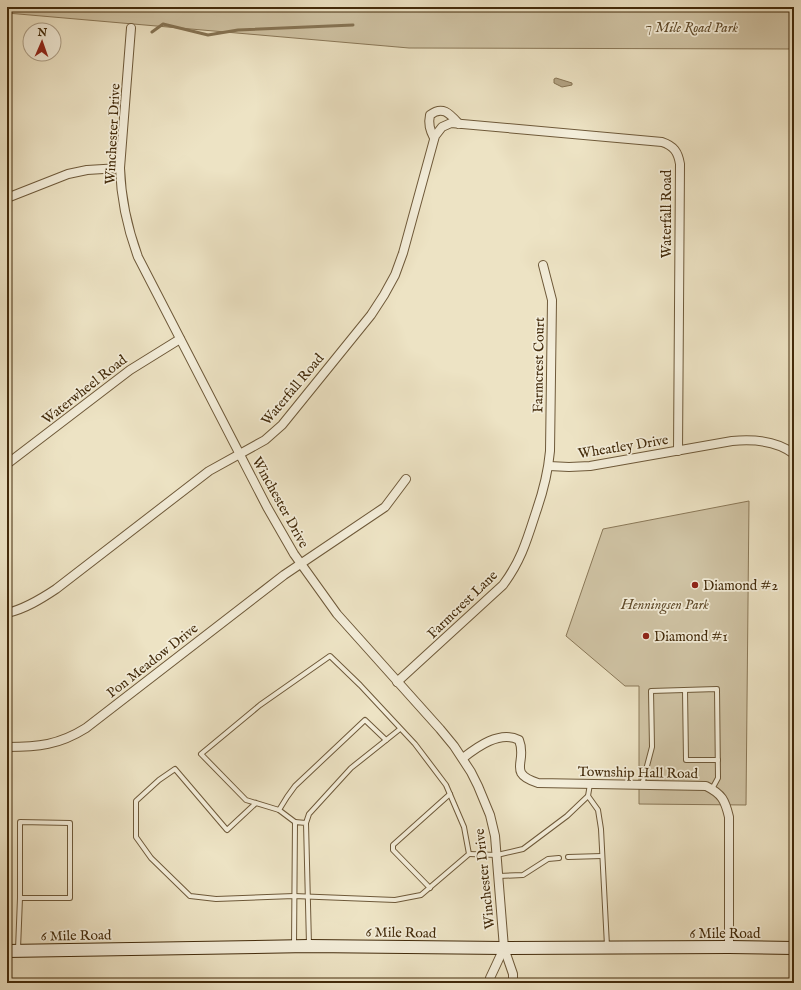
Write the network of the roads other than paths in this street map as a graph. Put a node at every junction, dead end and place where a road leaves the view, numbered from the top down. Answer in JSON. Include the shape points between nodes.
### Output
{"nodes":[{"id":1,"x":131,"y":28,"type":"dead end"},
{"id":2,"x":459,"y":124,"type":"junction"},
{"id":3,"x":434,"y":138,"type":"junction"},
{"id":4,"x":120,"y":168,"type":"junction"},
{"id":5,"x":7,"y":198,"type":"edge"},
{"id":6,"x":543,"y":265,"type":"dead end"},
{"id":7,"x":180,"y":339,"type":"junction"},
{"id":8,"x":678,"y":451,"type":"junction"},
{"id":9,"x":240,"y":454,"type":"junction"},
{"id":10,"x":794,"y":454,"type":"edge"},
{"id":11,"x":7,"y":464,"type":"edge"},
{"id":12,"x":549,"y":466,"type":"junction"},
{"id":13,"x":406,"y":479,"type":"dead end"},
{"id":14,"x":301,"y":564,"type":"junction"},
{"id":15,"x":7,"y":613,"type":"edge"},
{"id":16,"x":397,"y":682,"type":"junction"},
{"id":17,"x":685,"y":690,"type":"junction"},
{"id":18,"x":400,"y":728,"type":"junction"},
{"id":19,"x":386,"y":740,"type":"junction"},
{"id":20,"x":7,"y":747,"type":"edge"},
{"id":21,"x":463,"y":758,"type":"junction"},
{"id":22,"x":718,"y":760,"type":"junction"},
{"id":23,"x":590,"y":784,"type":"junction"},
{"id":24,"x":642,"y":785,"type":"junction"},
{"id":25,"x":712,"y":789,"type":"junction"},
{"id":26,"x":450,"y":794,"type":"junction"},
{"id":27,"x":588,"y":796,"type":"junction"},
{"id":28,"x":256,"y":803,"type":"junction"},
{"id":29,"x":279,"y":810,"type":"junction"},
{"id":30,"x":296,"y":822,"type":"junction"},
{"id":31,"x":306,"y":824,"type":"junction"},
{"id":32,"x":468,"y":854,"type":"junction"},
{"id":33,"x":497,"y":855,"type":"junction"},
{"id":34,"x":602,"y":856,"type":"junction"},
{"id":35,"x":568,"y":857,"type":"dead end"},
{"id":36,"x":559,"y":858,"type":"dead end"},
{"id":37,"x":498,"y":876,"type":"junction"},
{"id":38,"x":430,"y":888,"type":"junction"},
{"id":39,"x":294,"y":896,"type":"junction"},
{"id":40,"x":307,"y":897,"type":"junction"},
{"id":41,"x":20,"y":898,"type":"junction"},
{"id":42,"x":294,"y":946,"type":"junction"},
{"id":43,"x":309,"y":946,"type":"junction"},
{"id":44,"x":730,"y":947,"type":"junction"},
{"id":45,"x":504,"y":948,"type":"junction"},
{"id":46,"x":607,"y":948,"type":"junction"},
{"id":47,"x":794,"y":948,"type":"edge"},
{"id":48,"x":12,"y":951,"type":"edge"},
{"id":49,"x":490,"y":983,"type":"edge"},
{"id":50,"x":513,"y":983,"type":"edge"}],
"edges":[{"from":1,"to":4,"type":"street","name":"Winchester Drive"},
{"from":2,"to":3,"type":"street","name":"Waterfall Road","via":[[451,123],[442,127]]},
{"from":2,"to":3,"type":"street","name":"Waterfall Road","via":[[450,114],[435,111],[430,115],[429,122]]},
{"from":2,"to":8,"type":"street","name":"Waterfall Road","via":[[662,142],[669,144],[677,152],[680,164]]},
{"from":3,"to":9,"type":"street","name":"Waterfall Road","via":[[403,253],[384,295],[371,315],[282,425],[265,440]]},
{"from":4,"to":5,"type":"street","via":[[68,174]]},
{"from":4,"to":7,"type":"street","name":"Winchester Drive","via":[[123,208],[132,241]]},
{"from":6,"to":12,"type":"street","name":"Farmcrest Court","via":[[552,300]]},
{"from":7,"to":9,"type":"street","name":"Winchester Drive"},
{"from":7,"to":11,"type":"street","name":"Waterwheel Road","via":[[130,370]]},
{"from":8,"to":10,"type":"street","name":"Wheatley Drive","via":[[748,440],[775,444]]},
{"from":8,"to":12,"type":"street","name":"Wheatley Drive","via":[[590,466]]},
{"from":9,"to":14,"type":"street","name":"Winchester Drive","via":[[267,507]]},
{"from":9,"to":15,"type":"street","name":"Waterfall Road","via":[[209,471],[46,596],[24,608]]},
{"from":12,"to":16,"type":"street","name":"Farmcrest Lane","via":[[526,545],[511,574],[495,593]]},
{"from":13,"to":14,"type":"street","name":"Pon Meadow Drive","via":[[385,508]]},
{"from":14,"to":16,"type":"street","name":"Winchester Drive","via":[[337,614]]},
{"from":14,"to":20,"type":"street","name":"Pon Meadow Drive","via":[[77,733],[49,744]]},
{"from":16,"to":21,"type":"street","name":"Winchester Drive"},
{"from":17,"to":22,"type":"lane","via":[[686,760]]},
{"from":17,"to":22,"type":"lane","via":[[717,689]]},
{"from":17,"to":24,"type":"lane","via":[[651,691],[652,747]]},
{"from":18,"to":19,"type":"lane"},
{"from":18,"to":26,"type":"lane","via":[[415,744]]},
{"from":18,"to":28,"type":"lane","via":[[330,656],[260,705],[201,754],[246,800]]},
{"from":19,"to":29,"type":"lane","via":[[365,720],[296,786]]},
{"from":19,"to":31,"type":"lane","via":[[351,768],[309,814]]},
{"from":21,"to":23,"type":"street","name":"Township Hall Road","via":[[482,744],[505,737],[515,738],[522,748],[519,768],[528,780],[538,783]]},
{"from":21,"to":33,"type":"street","name":"Winchester Drive","via":[[490,815]]},
{"from":22,"to":25,"type":"lane","via":[[718,778]]},
{"from":23,"to":24,"type":"street","name":"Township Hall Road"},
{"from":23,"to":27,"type":"lane"},
{"from":24,"to":25,"type":"street","name":"Township Hall Road","via":[[706,786]]},
{"from":25,"to":44,"type":"street","name":"Township Hall Road","via":[[726,803],[729,817]]},
{"from":26,"to":32,"type":"lane","via":[[464,827]]},
{"from":26,"to":38,"type":"lane","via":[[393,845],[394,850]]},
{"from":27,"to":33,"type":"lane","via":[[567,816],[524,849]]},
{"from":27,"to":34,"type":"lane","via":[[598,810]]},
{"from":28,"to":29,"type":"lane"},
{"from":28,"to":39,"type":"lane","via":[[227,830],[175,769],[136,801],[136,837],[151,858],[190,896],[216,899]]},
{"from":29,"to":30,"type":"lane"},
{"from":30,"to":31,"type":"lane"},
{"from":30,"to":39,"type":"lane"},
{"from":31,"to":40,"type":"lane"},
{"from":32,"to":33,"type":"lane"},
{"from":32,"to":38,"type":"lane"},
{"from":33,"to":37,"type":"street","name":"Winchester Drive"},
{"from":34,"to":35,"type":"lane"},
{"from":34,"to":46,"type":"lane"},
{"from":36,"to":37,"type":"lane","via":[[548,860],[524,875]]},
{"from":37,"to":45,"type":"street","name":"Winchester Drive"},
{"from":38,"to":40,"type":"lane","via":[[421,896],[395,900]]},
{"from":39,"to":40,"type":"lane"},
{"from":39,"to":42,"type":"lane"},
{"from":40,"to":43,"type":"lane"},
{"from":41,"to":41,"type":"lane","via":[[20,822],[70,823],[70,898]]},
{"from":41,"to":48,"type":"lane"},
{"from":42,"to":43,"type":"street","name":"6 Mile Road"},
{"from":42,"to":48,"type":"street","name":"6 Mile Road"},
{"from":43,"to":45,"type":"street","name":"6 Mile Road"},
{"from":44,"to":46,"type":"street","name":"6 Mile Road"},
{"from":44,"to":47,"type":"street","name":"6 Mile Road"},
{"from":45,"to":46,"type":"street","name":"6 Mile Road"},
{"from":45,"to":49,"type":"street","name":"Winchester Drive"},
{"from":45,"to":50,"type":"street","name":"Winchester Drive","via":[[513,974]]}]}
